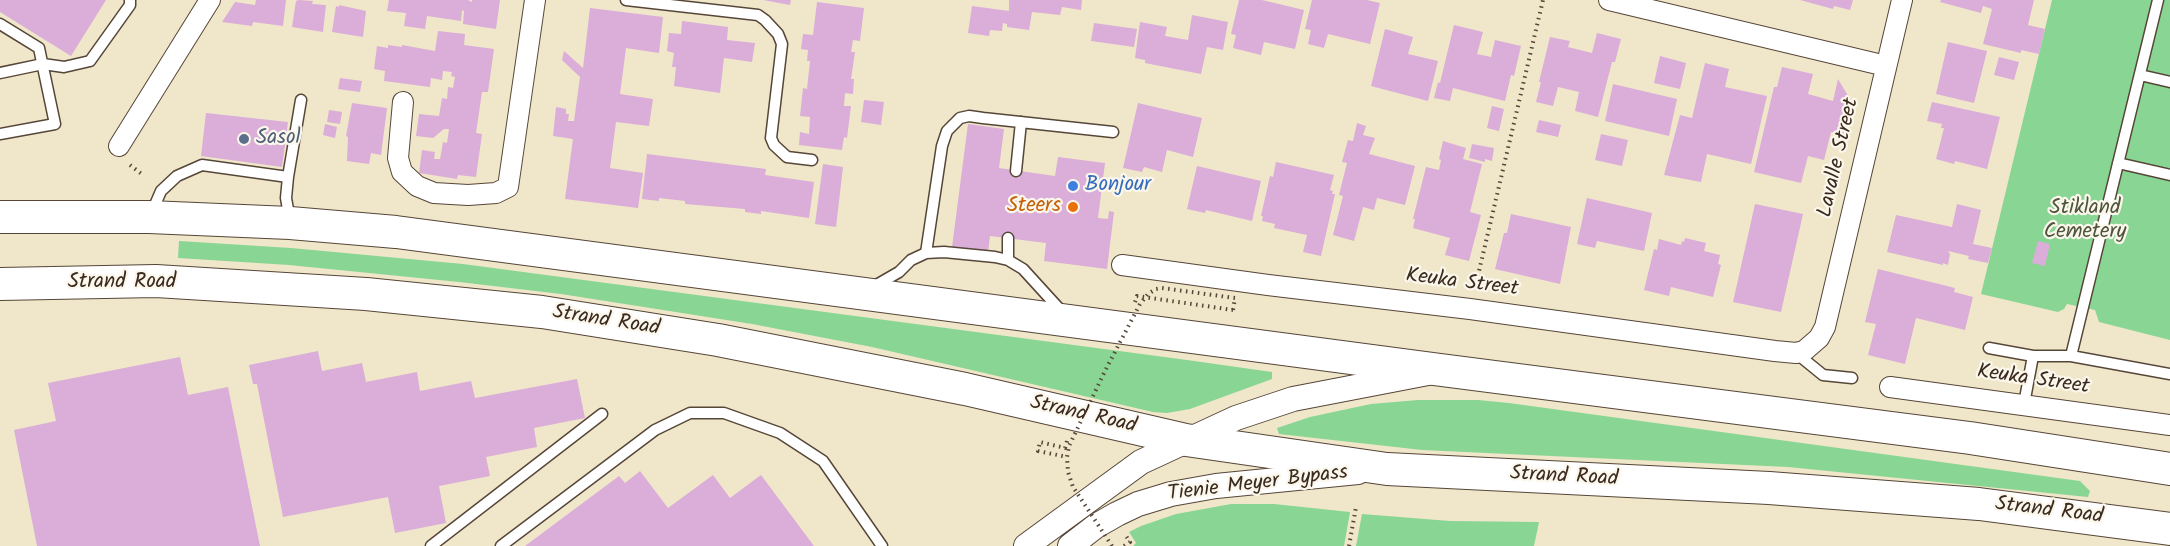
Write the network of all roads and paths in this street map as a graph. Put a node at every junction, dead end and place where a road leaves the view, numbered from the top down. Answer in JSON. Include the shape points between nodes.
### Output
{"nodes":[{"id":1,"x":130,"y":0,"type":"edge"},
{"id":2,"x":210,"y":0,"type":"edge"},
{"id":3,"x":535,"y":0,"type":"edge"},
{"id":4,"x":626,"y":0,"type":"edge"},
{"id":5,"x":1543,"y":0,"type":"edge"},
{"id":6,"x":1610,"y":0,"type":"edge"},
{"id":7,"x":1902,"y":0,"type":"edge"},
{"id":8,"x":2158,"y":0,"type":"edge"},
{"id":9,"x":0,"y":24,"type":"edge"},
{"id":10,"x":43,"y":64,"type":"junction"},
{"id":11,"x":1886,"y":66,"type":"junction"},
{"id":12,"x":0,"y":73,"type":"edge"},
{"id":13,"x":2140,"y":75,"type":"junction"},
{"id":14,"x":2170,"y":82,"type":"edge"},
{"id":15,"x":301,"y":100,"type":"dead end"},
{"id":16,"x":403,"y":102,"type":"dead end"},
{"id":17,"x":1021,"y":122,"type":"junction"},
{"id":18,"x":1113,"y":132,"type":"dead end"},
{"id":19,"x":0,"y":134,"type":"edge"},
{"id":20,"x":119,"y":146,"type":"dead end"},
{"id":21,"x":812,"y":160,"type":"dead end"},
{"id":22,"x":2118,"y":163,"type":"junction"},
{"id":23,"x":1016,"y":171,"type":"dead end"},
{"id":24,"x":2170,"y":175,"type":"edge"},
{"id":25,"x":288,"y":177,"type":"junction"},
{"id":26,"x":0,"y":217,"type":"edge"},
{"id":27,"x":149,"y":217,"type":"junction"},
{"id":28,"x":290,"y":223,"type":"junction"},
{"id":29,"x":1008,"y":238,"type":"dead end"},
{"id":30,"x":926,"y":253,"type":"junction"},
{"id":31,"x":1008,"y":260,"type":"junction"},
{"id":32,"x":1122,"y":265,"type":"dead end"},
{"id":33,"x":0,"y":284,"type":"edge"},
{"id":34,"x":861,"y":293,"type":"junction"},
{"id":35,"x":1137,"y":296,"type":"dead end"},
{"id":36,"x":1473,"y":297,"type":"dead end"},
{"id":37,"x":1071,"y":320,"type":"junction"},
{"id":38,"x":1989,"y":348,"type":"dead end"},
{"id":39,"x":1796,"y":353,"type":"junction"},
{"id":40,"x":2033,"y":356,"type":"junction"},
{"id":41,"x":2071,"y":356,"type":"junction"},
{"id":42,"x":1441,"y":370,"type":"junction"},
{"id":43,"x":2170,"y":374,"type":"edge"},
{"id":44,"x":1852,"y":378,"type":"dead end"},
{"id":45,"x":1890,"y":387,"type":"dead end"},
{"id":46,"x":2024,"y":404,"type":"junction"},
{"id":47,"x":602,"y":414,"type":"dead end"},
{"id":48,"x":2170,"y":425,"type":"edge"},
{"id":49,"x":1186,"y":440,"type":"junction"},
{"id":50,"x":1067,"y":441,"type":"dead end"},
{"id":51,"x":1067,"y":457,"type":"junction"},
{"id":52,"x":1387,"y":469,"type":"junction"},
{"id":53,"x":2170,"y":469,"type":"edge"},
{"id":54,"x":1356,"y":507,"type":"dead end"},
{"id":55,"x":2170,"y":529,"type":"edge"},
{"id":56,"x":431,"y":546,"type":"edge"},
{"id":57,"x":501,"y":546,"type":"edge"},
{"id":58,"x":882,"y":546,"type":"edge"},
{"id":59,"x":1026,"y":546,"type":"edge"},
{"id":60,"x":1070,"y":546,"type":"edge"},
{"id":61,"x":1112,"y":546,"type":"edge"},
{"id":62,"x":1349,"y":546,"type":"edge"}],
"edges":[{"from":1,"to":10,"type":"lane","via":[[90,61],[64,67]]},
{"from":2,"to":20,"type":"street"},
{"from":3,"to":16,"type":"street","via":[[508,187],[496,193],[468,195],[417,186],[402,172],[398,158]]},
{"from":4,"to":21,"type":"lane","via":[[758,15],[765,20],[782,44],[771,138],[787,157]]},
{"from":5,"to":36,"type":"path"},
{"from":6,"to":11,"type":"street"},
{"from":7,"to":11,"type":"street","name":"Lavalle Street"},
{"from":8,"to":13,"type":"lane"},
{"from":9,"to":10,"type":"lane","via":[[39,48]]},
{"from":10,"to":12,"type":"lane"},
{"from":10,"to":19,"type":"lane","via":[[56,124]]},
{"from":11,"to":39,"type":"street","name":"Lavalle Street","via":[[1825,327],[1812,345]]},
{"from":13,"to":14,"type":"lane"},
{"from":13,"to":22,"type":"lane"},
{"from":15,"to":25,"type":"lane"},
{"from":17,"to":18,"type":"lane"},
{"from":17,"to":23,"type":"lane"},
{"from":17,"to":30,"type":"lane","via":[[969,116],[960,118],[947,130]]},
{"from":22,"to":24,"type":"lane"},
{"from":22,"to":41,"type":"lane"},
{"from":25,"to":27,"type":"lane","via":[[202,165],[177,176],[161,191]]},
{"from":25,"to":28,"type":"lane"},
{"from":26,"to":27,"type":"main road"},
{"from":27,"to":28,"type":"main road"},
{"from":28,"to":34,"type":"main road","via":[[418,235]]},
{"from":29,"to":31,"type":"lane"},
{"from":30,"to":31,"type":"lane"},
{"from":30,"to":34,"type":"lane"},
{"from":31,"to":37,"type":"lane","via":[[1023,269]]},
{"from":32,"to":39,"type":"street","name":"Keuka Street"},
{"from":33,"to":49,"type":"main road","name":"Strand Road","via":[[179,283],[366,294],[542,312],[718,340],[953,386]]},
{"from":34,"to":37,"type":"main road"},
{"from":35,"to":51,"type":"path","bridge":true,"via":[[1147,297],[1233,310],[1235,298],[1162,288],[1148,294],[1144,299],[1140,304],[1105,371]]},
{"from":37,"to":42,"type":"main road"},
{"from":38,"to":40,"type":"lane"},
{"from":39,"to":44,"type":"lane","via":[[1823,375]]},
{"from":40,"to":41,"type":"lane"},
{"from":40,"to":46,"type":"lane"},
{"from":41,"to":43,"type":"lane"},
{"from":42,"to":49,"type":"street","name":"Tienie Meyer Bypass","via":[[1293,399]]},
{"from":42,"to":53,"type":"main road","via":[[1970,438]]},
{"from":45,"to":46,"type":"street","name":"Keuka Street"},
{"from":46,"to":48,"type":"street","name":"Keuka Street"},
{"from":47,"to":56,"type":"lane"},
{"from":49,"to":52,"type":"main road","name":"Strand Road"},
{"from":49,"to":59,"type":"street","name":"Tienie Meyer Bypass","via":[[1141,462]]},
{"from":50,"to":51,"type":"path","via":[[1065,448],[1040,442],[1038,452]]},
{"from":51,"to":61,"type":"path","bridge":true,"via":[[1073,487]]},
{"from":52,"to":55,"type":"main road","name":"Strand Road","via":[[1944,501]]},
{"from":52,"to":60,"type":"street","name":"Tienie Meyer Bypass","via":[[1171,494],[1117,514]]},
{"from":54,"to":62,"type":"path"},
{"from":57,"to":58,"type":"lane","via":[[655,430],[690,413],[724,412],[780,433],[824,461]]}]}
